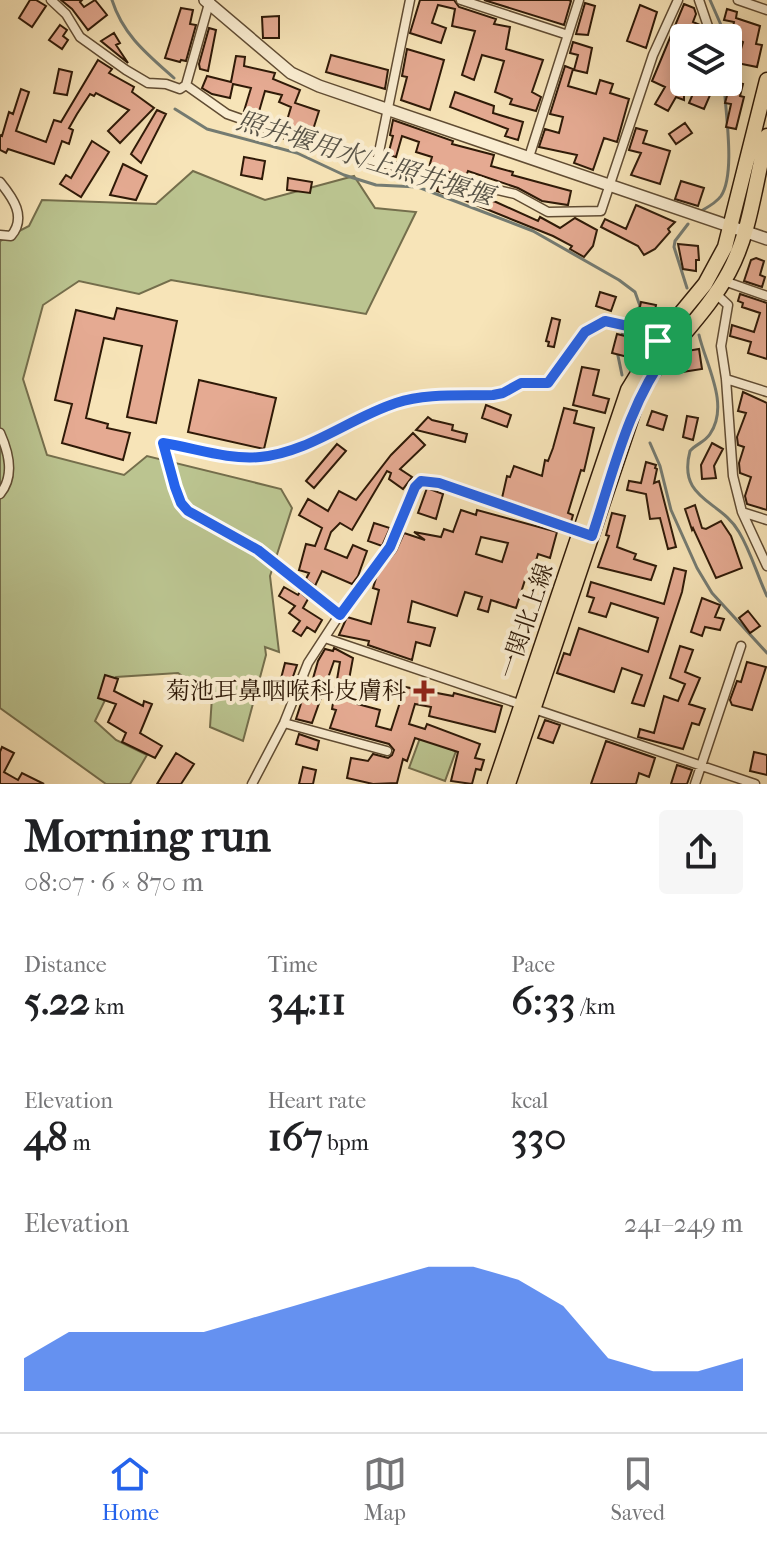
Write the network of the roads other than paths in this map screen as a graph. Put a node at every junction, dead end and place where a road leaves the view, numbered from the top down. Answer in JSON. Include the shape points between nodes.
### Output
{"nodes":[{"id":1,"x":51,"y":0,"type":"edge"},
{"id":2,"x":410,"y":0,"type":"edge"},
{"id":3,"x":461,"y":0,"type":"edge"},
{"id":4,"x":579,"y":0,"type":"edge"},
{"id":5,"x":678,"y":0,"type":"edge"},
{"id":6,"x":699,"y":0,"type":"edge"},
{"id":7,"x":738,"y":0,"type":"edge"},
{"id":8,"x":208,"y":1,"type":"edge"},
{"id":9,"x":767,"y":10,"type":"edge"},
{"id":10,"x":707,"y":24,"type":"edge"},
{"id":11,"x":568,"y":35,"type":"junction"},
{"id":12,"x":767,"y":80,"type":"edge"},
{"id":13,"x":186,"y":85,"type":"junction"},
{"id":14,"x":764,"y":101,"type":"edge"},
{"id":15,"x":388,"y":109,"type":"junction"},
{"id":16,"x":767,"y":136,"type":"edge"},
{"id":17,"x":529,"y":157,"type":"junction"},
{"id":18,"x":377,"y":162,"type":"junction"},
{"id":19,"x":757,"y":166,"type":"edge"},
{"id":20,"x":0,"y":182,"type":"edge"},
{"id":21,"x":609,"y":185,"type":"junction"},
{"id":22,"x":739,"y":228,"type":"junction"},
{"id":23,"x":0,"y":235,"type":"edge"},
{"id":24,"x":767,"y":239,"type":"edge"},
{"id":25,"x":715,"y":286,"type":"junction"},
{"id":26,"x":767,"y":296,"type":"edge"},
{"id":27,"x":664,"y":346,"type":"junction"},
{"id":28,"x":726,"y":379,"type":"junction"},
{"id":29,"x":767,"y":392,"type":"edge"},
{"id":30,"x":0,"y":433,"type":"edge"},
{"id":31,"x":0,"y":494,"type":"edge"},
{"id":32,"x":742,"y":512,"type":"junction"},
{"id":33,"x":767,"y":520,"type":"edge"},
{"id":34,"x":586,"y":534,"type":"junction"},
{"id":35,"x":767,"y":566,"type":"edge"},
{"id":36,"x":340,"y":615,"type":"junction"},
{"id":37,"x":325,"y":638,"type":"junction"},
{"id":38,"x":741,"y":646,"type":"dead end"},
{"id":39,"x":528,"y":706,"type":"junction"},
{"id":40,"x":284,"y":723,"type":"junction"},
{"id":41,"x":387,"y":751,"type":"dead end"},
{"id":42,"x":701,"y":766,"type":"junction"},
{"id":43,"x":252,"y":784,"type":"edge"},
{"id":44,"x":495,"y":784,"type":"edge"},
{"id":45,"x":508,"y":784,"type":"edge"},
{"id":46,"x":695,"y":784,"type":"edge"},
{"id":47,"x":755,"y":784,"type":"edge"}],
"edges":[{"from":1,"to":13,"type":"street","via":[[80,37],[126,70],[148,83],[180,89]]},
{"from":2,"to":15,"type":"street"},
{"from":3,"to":11,"type":"street"},
{"from":4,"to":11,"type":"street"},
{"from":5,"to":21,"type":"street","via":[[653,55]]},
{"from":6,"to":10,"type":"street"},
{"from":7,"to":9,"type":"street"},
{"from":8,"to":13,"type":"street"},
{"from":8,"to":15,"type":"street","via":[[291,73]]},
{"from":11,"to":17,"type":"street"},
{"from":12,"to":14,"type":"main road","name":"一関北上線"},
{"from":13,"to":18,"type":"street","via":[[227,114]]},
{"from":14,"to":19,"type":"main road","name":"一関北上線"},
{"from":15,"to":17,"type":"street"},
{"from":15,"to":18,"type":"street"},
{"from":16,"to":19,"type":"main road","name":"一関北上線"},
{"from":17,"to":21,"type":"street"},
{"from":18,"to":21,"type":"street","via":[[515,194],[548,212],[601,211]]},
{"from":19,"to":22,"type":"main road","name":"一関北上線"},
{"from":20,"to":23,"type":"street","via":[[19,216],[11,236]]},
{"from":21,"to":22,"type":"street"},
{"from":22,"to":24,"type":"street"},
{"from":22,"to":25,"type":"main road","name":"一関北上線","via":[[725,247]]},
{"from":25,"to":26,"type":"street"},
{"from":25,"to":27,"type":"main road","name":"一関北上線"},
{"from":25,"to":28,"type":"street","via":[[728,305],[721,346]]},
{"from":27,"to":34,"type":"main road","name":"一関北上線","via":[[628,390]]},
{"from":27,"to":36,"type":"street","via":[[646,330],[605,321],[585,332],[548,383],[521,383],[493,395],[396,403],[264,457],[163,443],[188,511],[258,550]]},
{"from":28,"to":29,"type":"street"},
{"from":28,"to":32,"type":"street","via":[[733,476]]},
{"from":30,"to":31,"type":"street","via":[[10,469]]},
{"from":32,"to":33,"type":"street"},
{"from":32,"to":35,"type":"street"},
{"from":34,"to":36,"type":"street","via":[[421,481],[390,547]]},
{"from":34,"to":39,"type":"main road","name":"一関北上線"},
{"from":36,"to":37,"type":"street"},
{"from":37,"to":39,"type":"street"},
{"from":37,"to":40,"type":"street","via":[[308,663]]},
{"from":38,"to":42,"type":"street"},
{"from":39,"to":42,"type":"street"},
{"from":39,"to":44,"type":"main road","name":"一関北上線"},
{"from":39,"to":45,"type":"main road","name":"一関北上線"},
{"from":40,"to":41,"type":"street"},
{"from":40,"to":43,"type":"street"},
{"from":42,"to":46,"type":"street"},
{"from":42,"to":47,"type":"street"}]}
